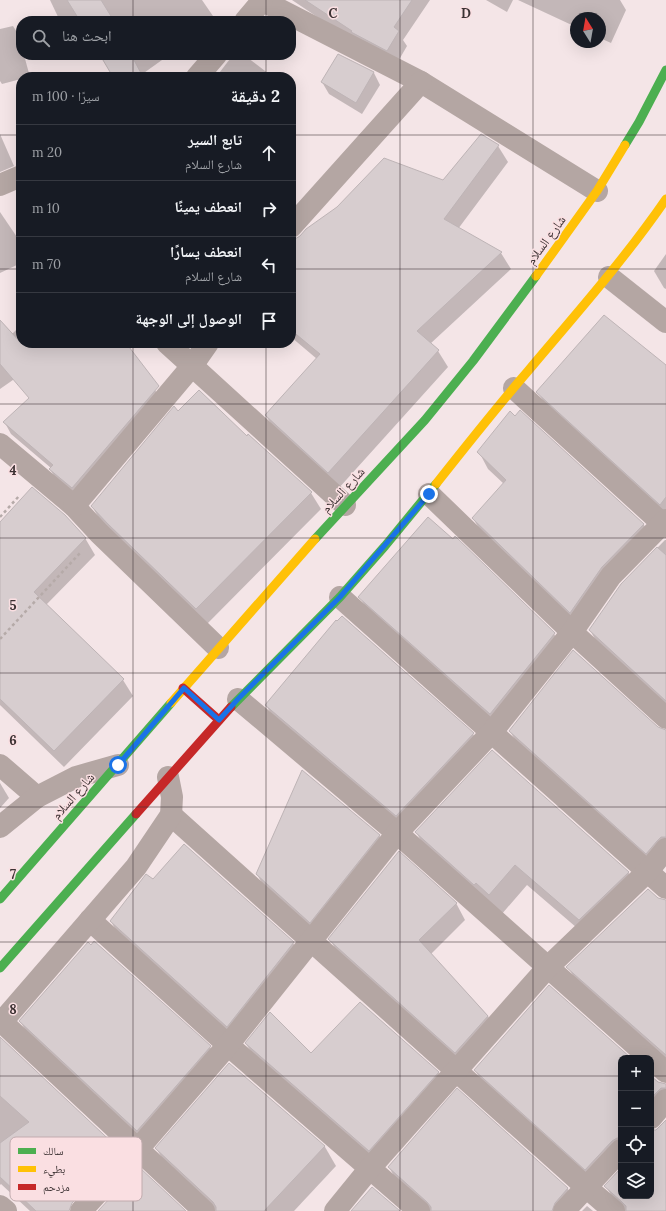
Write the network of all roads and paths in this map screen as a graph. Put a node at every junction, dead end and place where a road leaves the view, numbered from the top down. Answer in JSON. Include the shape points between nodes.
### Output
{"nodes":[{"id":1,"x":262,"y":0,"type":"edge"},
{"id":2,"x":249,"y":16,"type":"edge"},
{"id":3,"x":293,"y":16,"type":"edge"},
{"id":4,"x":296,"y":18,"type":"edge"},
{"id":5,"x":212,"y":60,"type":"edge"},
{"id":6,"x":666,"y":70,"type":"edge"},
{"id":7,"x":201,"y":72,"type":"edge"},
{"id":8,"x":421,"y":82,"type":"junction"},
{"id":9,"x":16,"y":178,"type":"edge"},
{"id":10,"x":0,"y":185,"type":"edge"},
{"id":11,"x":597,"y":191,"type":"junction"},
{"id":12,"x":666,"y":199,"type":"edge"},
{"id":13,"x":296,"y":221,"type":"edge"},
{"id":14,"x":609,"y":278,"type":"junction"},
{"id":15,"x":666,"y":322,"type":"edge"},
{"id":16,"x":172,"y":348,"type":"edge"},
{"id":17,"x":205,"y":348,"type":"edge"},
{"id":18,"x":192,"y":366,"type":"junction"},
{"id":19,"x":514,"y":388,"type":"junction"},
{"id":20,"x":0,"y":444,"type":"edge"},
{"id":21,"x":429,"y":494,"type":"junction"},
{"id":22,"x":345,"y":505,"type":"junction"},
{"id":23,"x":74,"y":506,"type":"junction"},
{"id":24,"x":665,"y":523,"type":"edge"},
{"id":25,"x":99,"y":533,"type":"junction"},
{"id":26,"x":340,"y":597,"type":"junction"},
{"id":27,"x":572,"y":632,"type":"junction"},
{"id":28,"x":0,"y":639,"type":"edge"},
{"id":29,"x":218,"y":648,"type":"junction"},
{"id":30,"x":184,"y":688,"type":"junction"},
{"id":31,"x":238,"y":699,"type":"junction"},
{"id":32,"x":666,"y":718,"type":"edge"},
{"id":33,"x":219,"y":720,"type":"junction"},
{"id":34,"x":492,"y":732,"type":"junction"},
{"id":35,"x":0,"y":765,"type":"edge"},
{"id":36,"x":118,"y":765,"type":"junction"},
{"id":37,"x":168,"y":777,"type":"junction"},
{"id":38,"x":37,"y":797,"type":"junction"},
{"id":39,"x":171,"y":815,"type":"junction"},
{"id":40,"x":0,"y":827,"type":"edge"},
{"id":41,"x":397,"y":833,"type":"junction"},
{"id":42,"x":666,"y":849,"type":"edge"},
{"id":43,"x":648,"y":871,"type":"junction"},
{"id":44,"x":666,"y":888,"type":"edge"},
{"id":45,"x":0,"y":899,"type":"edge"},
{"id":46,"x":90,"y":920,"type":"junction"},
{"id":47,"x":311,"y":941,"type":"junction"},
{"id":48,"x":548,"y":967,"type":"junction"},
{"id":49,"x":0,"y":968,"type":"edge"},
{"id":50,"x":1,"y":1023,"type":"edge"},
{"id":51,"x":228,"y":1045,"type":"junction"},
{"id":52,"x":648,"y":1055,"type":"edge"},
{"id":53,"x":654,"y":1061,"type":"edge"},
{"id":54,"x":456,"y":1071,"type":"junction"},
{"id":55,"x":666,"y":1072,"type":"edge"},
{"id":56,"x":666,"y":1100,"type":"edge"},
{"id":57,"x":654,"y":1114,"type":"edge"},
{"id":58,"x":125,"y":1137,"type":"edge"},
{"id":59,"x":142,"y":1144,"type":"edge"},
{"id":60,"x":142,"y":1153,"type":"edge"},
{"id":61,"x":618,"y":1153,"type":"edge"},
{"id":62,"x":370,"y":1168,"type":"junction"},
{"id":63,"x":586,"y":1187,"type":"junction"},
{"id":64,"x":90,"y":1201,"type":"edge"},
{"id":65,"x":0,"y":1206,"type":"edge"},
{"id":66,"x":6,"y":1211,"type":"edge"},
{"id":67,"x":81,"y":1211,"type":"edge"},
{"id":68,"x":204,"y":1211,"type":"edge"},
{"id":69,"x":335,"y":1211,"type":"edge"},
{"id":70,"x":419,"y":1211,"type":"edge"},
{"id":71,"x":564,"y":1211,"type":"edge"},
{"id":72,"x":614,"y":1211,"type":"edge"}],
"edges":[{"from":1,"to":2,"type":"street"},
{"from":1,"to":3,"type":"street"},
{"from":4,"to":8,"type":"street"},
{"from":5,"to":7,"type":"street"},
{"from":6,"to":11,"type":"street","name":"شارع السلام","via":[[639,122]]},
{"from":8,"to":11,"type":"street"},
{"from":8,"to":13,"type":"street"},
{"from":9,"to":10,"type":"street"},
{"from":11,"to":22,"type":"street","name":"شارع السلام","via":[[473,361],[425,420]]},
{"from":12,"to":14,"type":"street"},
{"from":14,"to":15,"type":"street"},
{"from":14,"to":19,"type":"street"},
{"from":16,"to":18,"type":"street"},
{"from":17,"to":18,"type":"street"},
{"from":18,"to":22,"type":"street"},
{"from":18,"to":23,"type":"street"},
{"from":19,"to":21,"type":"street"},
{"from":19,"to":24,"type":"street"},
{"from":20,"to":23,"type":"street"},
{"from":21,"to":26,"type":"street"},
{"from":21,"to":27,"type":"street"},
{"from":22,"to":29,"type":"street","name":"شارع السلام"},
{"from":23,"to":25,"type":"street"},
{"from":24,"to":27,"type":"street","via":[[611,576]]},
{"from":25,"to":28,"type":"path"},
{"from":25,"to":29,"type":"street"},
{"from":26,"to":31,"type":"street"},
{"from":26,"to":34,"type":"street"},
{"from":27,"to":32,"type":"street"},
{"from":27,"to":34,"type":"street"},
{"from":29,"to":30,"type":"street","name":"شارع السلام"},
{"from":30,"to":33,"type":"street"},
{"from":30,"to":36,"type":"street","name":"شارع السلام"},
{"from":31,"to":33,"type":"street"},
{"from":31,"to":41,"type":"street"},
{"from":33,"to":37,"type":"street"},
{"from":34,"to":41,"type":"street"},
{"from":34,"to":43,"type":"street"},
{"from":35,"to":38,"type":"street"},
{"from":36,"to":38,"type":"street","via":[[76,777]]},
{"from":36,"to":45,"type":"street","name":"شارع السلام"},
{"from":37,"to":39,"type":"street","via":[[172,796]]},
{"from":37,"to":49,"type":"street"},
{"from":38,"to":40,"type":"street"},
{"from":39,"to":46,"type":"street","via":[[136,867]]},
{"from":39,"to":47,"type":"street"},
{"from":41,"to":47,"type":"street"},
{"from":41,"to":48,"type":"street"},
{"from":42,"to":43,"type":"street"},
{"from":43,"to":44,"type":"street"},
{"from":43,"to":48,"type":"street"},
{"from":46,"to":50,"type":"street"},
{"from":46,"to":51,"type":"street"},
{"from":47,"to":51,"type":"street"},
{"from":47,"to":54,"type":"street"},
{"from":48,"to":52,"type":"street"},
{"from":48,"to":54,"type":"street"},
{"from":50,"to":58,"type":"street"},
{"from":51,"to":59,"type":"street"},
{"from":51,"to":62,"type":"street"},
{"from":53,"to":55,"type":"street"},
{"from":54,"to":62,"type":"street"},
{"from":54,"to":63,"type":"street"},
{"from":56,"to":57,"type":"street"},
{"from":60,"to":68,"type":"street"},
{"from":61,"to":63,"type":"street"},
{"from":62,"to":69,"type":"street"},
{"from":62,"to":70,"type":"street"},
{"from":63,"to":71,"type":"street"},
{"from":63,"to":72,"type":"street"},
{"from":64,"to":67,"type":"street"},
{"from":65,"to":66,"type":"street"}]}
